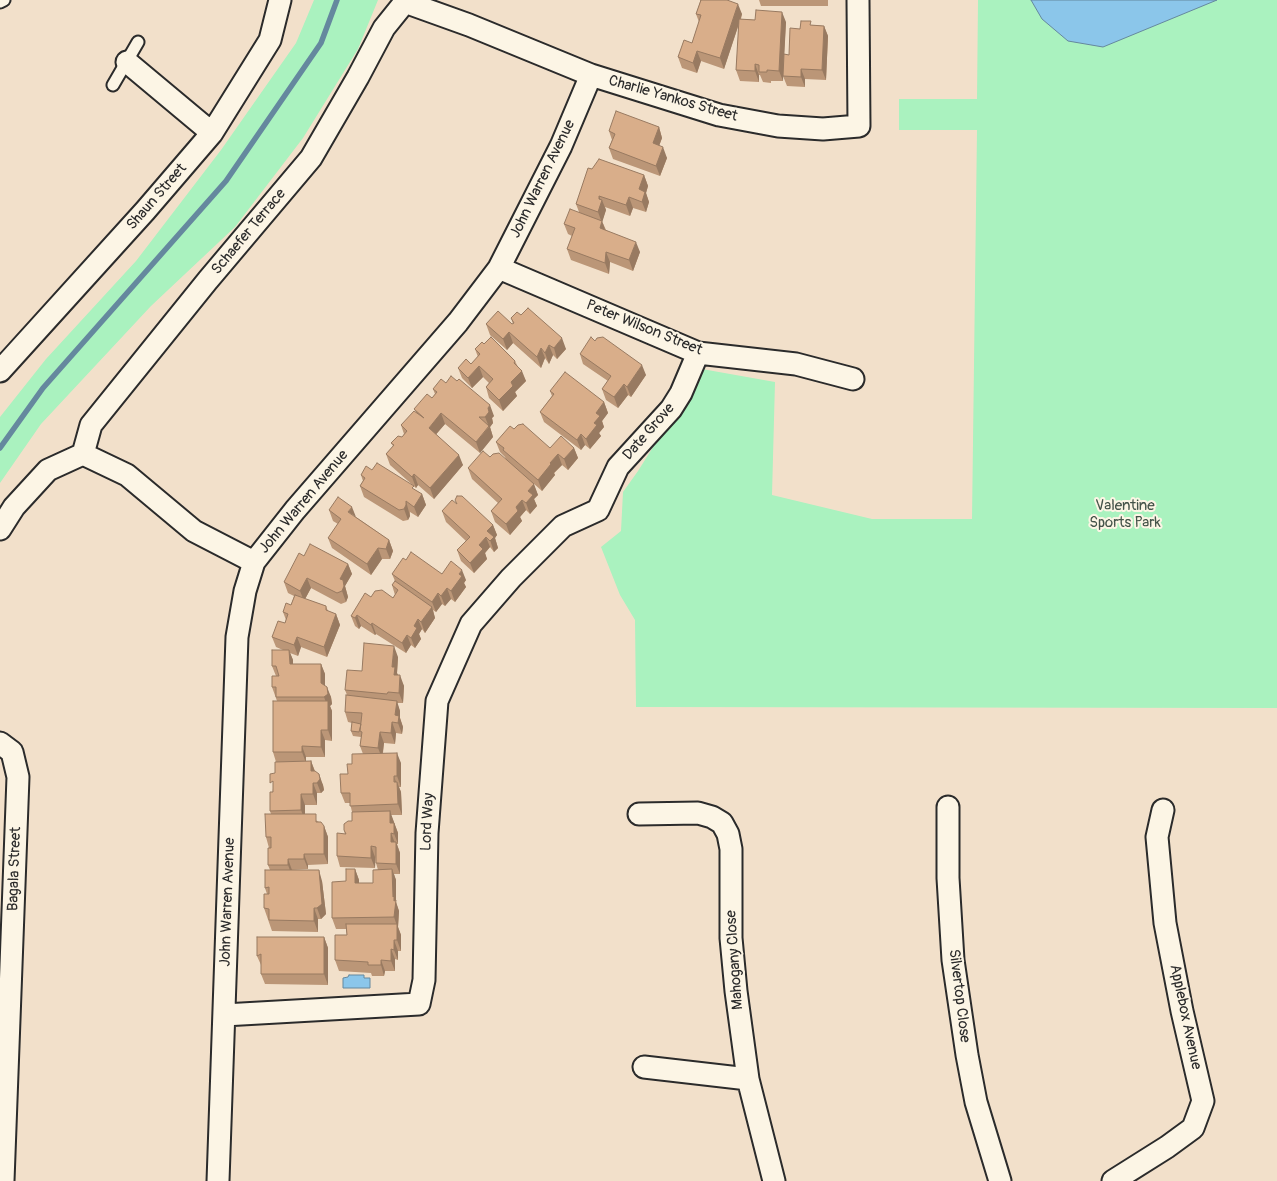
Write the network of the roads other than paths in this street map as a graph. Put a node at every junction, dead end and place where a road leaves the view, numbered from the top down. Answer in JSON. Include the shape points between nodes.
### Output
{"nodes":[{"id":1,"x":4,"y":0,"type":"edge"},
{"id":2,"x":280,"y":0,"type":"edge"},
{"id":3,"x":858,"y":0,"type":"edge"},
{"id":4,"x":405,"y":1,"type":"edge"},
{"id":5,"x":0,"y":2,"type":"edge"},
{"id":6,"x":138,"y":42,"type":"dead end"},
{"id":7,"x":127,"y":62,"type":"junction"},
{"id":8,"x":591,"y":75,"type":"junction"},
{"id":9,"x":113,"y":85,"type":"dead end"},
{"id":10,"x":212,"y":133,"type":"junction"},
{"id":11,"x":499,"y":268,"type":"junction"},
{"id":12,"x":698,"y":353,"type":"junction"},
{"id":13,"x":2,"y":363,"type":"edge"},
{"id":14,"x":853,"y":379,"type":"dead end"},
{"id":15,"x":83,"y":454,"type":"junction"},
{"id":16,"x":598,"y":510,"type":"joint"},
{"id":17,"x":0,"y":529,"type":"edge"},
{"id":18,"x":254,"y":562,"type":"junction"},
{"id":19,"x":0,"y":743,"type":"edge"},
{"id":20,"x":948,"y":807,"type":"dead end"},
{"id":21,"x":1163,"y":810,"type":"dead end"},
{"id":22,"x":639,"y":814,"type":"dead end"},
{"id":23,"x":224,"y":1015,"type":"junction"},
{"id":24,"x":644,"y":1067,"type":"dead end"},
{"id":25,"x":748,"y":1079,"type":"junction"},
{"id":26,"x":3,"y":1181,"type":"edge"},
{"id":27,"x":218,"y":1181,"type":"edge"},
{"id":28,"x":774,"y":1181,"type":"edge"},
{"id":29,"x":1000,"y":1181,"type":"edge"},
{"id":30,"x":1113,"y":1181,"type":"edge"}],
"edges":[{"from":1,"to":5,"type":"lane"},
{"from":2,"to":10,"type":"street","name":"Shaun Street","via":[[270,40]]},
{"from":3,"to":8,"type":"street","name":"Charlie Yankos Street","via":[[859,126],[823,129],[778,126],[719,116]]},
{"from":4,"to":8,"type":"street","name":"Charlie Yankos Street"},
{"from":4,"to":15,"type":"street","name":"Schaefer Terrace","via":[[384,28],[311,158],[91,425]]},
{"from":6,"to":7,"type":"lane"},
{"from":7,"to":9,"type":"lane"},
{"from":7,"to":10,"type":"street"},
{"from":8,"to":11,"type":"street","name":"John Warren Avenue","via":[[561,146]]},
{"from":10,"to":13,"type":"street","name":"Shaun Street","via":[[146,211]]},
{"from":11,"to":12,"type":"street","name":"Peter Wilson Street"},
{"from":11,"to":18,"type":"street","name":"John Warren Avenue","via":[[458,322]]},
{"from":12,"to":14,"type":"street","name":"Peter Wilson Street","via":[[796,364]]},
{"from":12,"to":16,"type":"street","name":"Date Grove","via":[[671,409],[618,467]]},
{"from":15,"to":17,"type":"street","via":[[48,470],[14,507]]},
{"from":15,"to":18,"type":"street","via":[[127,475],[194,531]]},
{"from":16,"to":23,"type":"street","name":"Lord Way","via":[[563,526],[471,624],[438,701],[427,833],[424,980],[420,1004]]},
{"from":18,"to":23,"type":"street","name":"John Warren Avenue","via":[[245,590],[237,637]]},
{"from":19,"to":26,"type":"street","name":"Bagala Street","via":[[12,752],[18,777]]},
{"from":20,"to":29,"type":"street","name":"Silvertop Close","via":[[953,960],[976,1102]]},
{"from":21,"to":30,"type":"street","name":"Applebox Avenue","via":[[1156,837],[1165,923],[1203,1101],[1193,1128]]},
{"from":22,"to":25,"type":"street","name":"Mahogany Close","via":[[698,813],[722,823],[728,834],[736,991]]},
{"from":23,"to":27,"type":"street","name":"John Warren Avenue"},
{"from":24,"to":25,"type":"street"},
{"from":25,"to":28,"type":"street","name":"Mahogany Close"}]}
